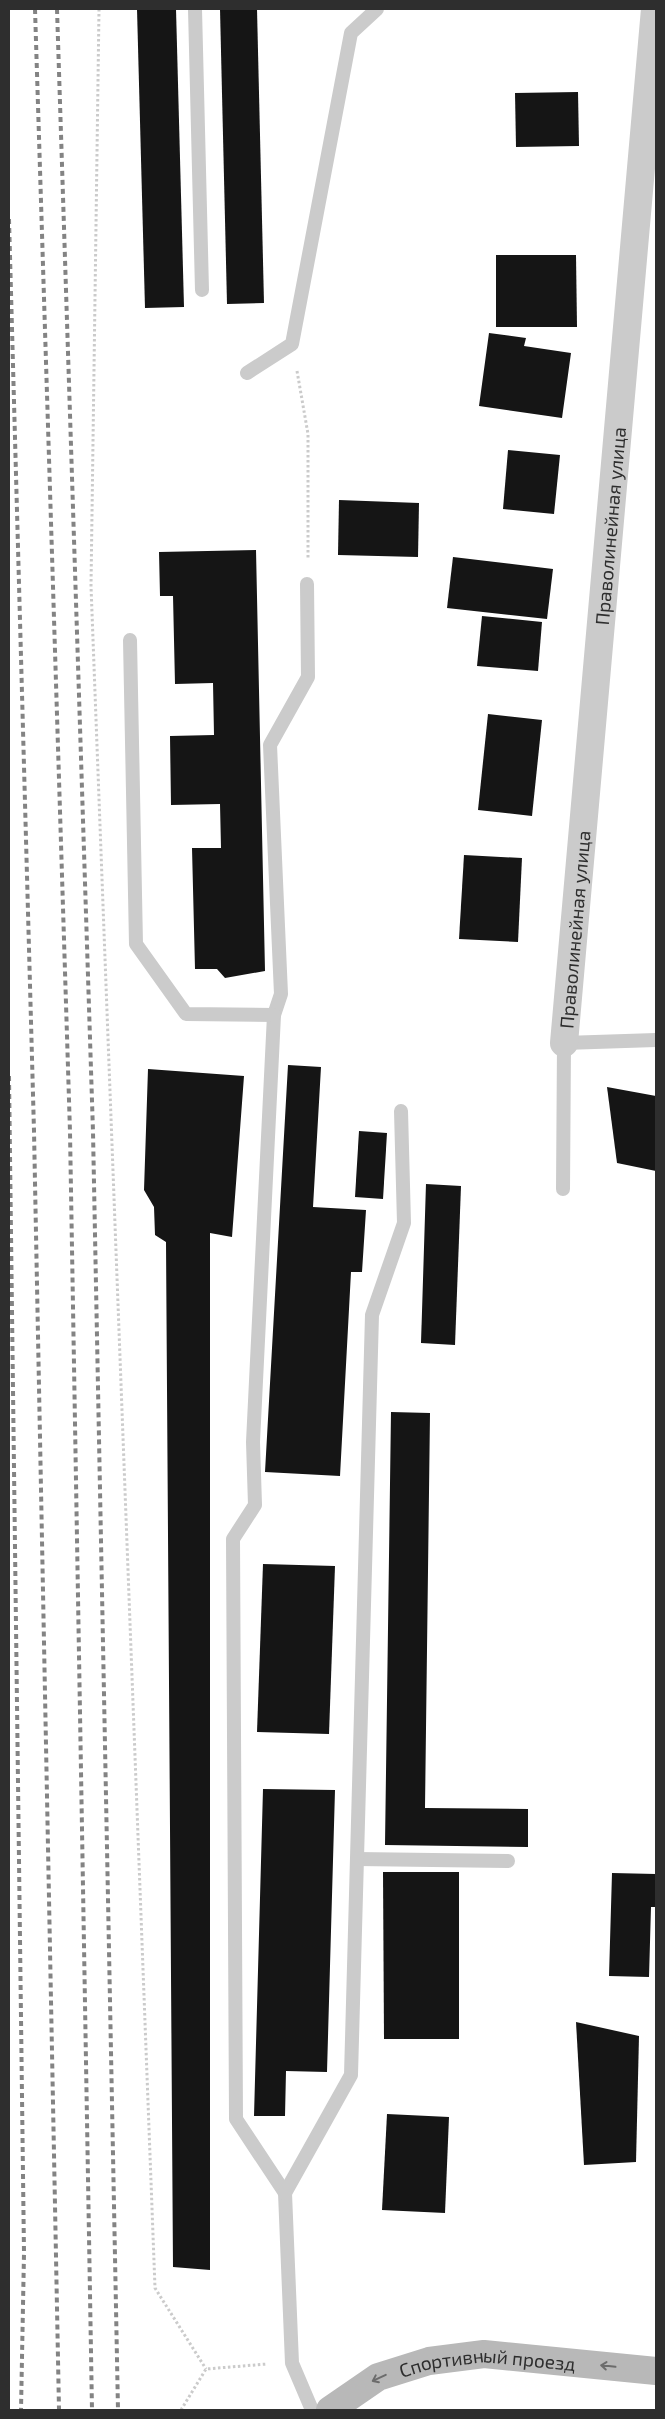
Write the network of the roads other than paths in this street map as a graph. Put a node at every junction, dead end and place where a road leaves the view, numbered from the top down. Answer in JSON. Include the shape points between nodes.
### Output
{"nodes":[{"id":1,"x":195,"y":9,"type":"edge"},
{"id":2,"x":377,"y":9,"type":"edge"},
{"id":3,"x":655,"y":9,"type":"edge"},
{"id":4,"x":202,"y":290,"type":"dead end"},
{"id":5,"x":247,"y":373,"type":"dead end"},
{"id":6,"x":307,"y":584,"type":"road end"},
{"id":7,"x":130,"y":640,"type":"dead end"},
{"id":8,"x":274,"y":1015,"type":"junction"},
{"id":9,"x":656,"y":1040,"type":"edge"},
{"id":10,"x":564,"y":1042,"type":"junction"},
{"id":11,"x":401,"y":1111,"type":"dead end"},
{"id":12,"x":563,"y":1189,"type":"dead end"},
{"id":13,"x":357,"y":1858,"type":"junction"},
{"id":14,"x":508,"y":1861,"type":"dead end"},
{"id":15,"x":285,"y":2193,"type":"junction"},
{"id":16,"x":656,"y":2371,"type":"edge"},
{"id":17,"x":312,"y":2410,"type":"edge"},
{"id":18,"x":330,"y":2410,"type":"edge"}],
"edges":[{"from":1,"to":4,"type":"lane"},
{"from":2,"to":5,"type":"lane","via":[[351,33],[292,344]]},
{"from":3,"to":10,"type":"street","name":"Праволинейная улица"},
{"from":6,"to":8,"type":"lane","via":[[308,677],[270,745],[281,994]]},
{"from":7,"to":8,"type":"lane","via":[[136,944],[186,1014]]},
{"from":8,"to":15,"type":"lane","via":[[253,1442],[255,1505],[233,1539],[236,2119]]},
{"from":9,"to":10,"type":"lane"},
{"from":10,"to":12,"type":"lane"},
{"from":11,"to":13,"type":"lane","via":[[404,1223],[372,1315]]},
{"from":13,"to":14,"type":"lane"},
{"from":13,"to":15,"type":"lane","via":[[351,2075]]},
{"from":15,"to":17,"type":"lane","via":[[292,2362]]},
{"from":16,"to":18,"type":"main road","name":"Спортивный проезд","one_way":true,"via":[[484,2354],[429,2361],[378,2377]]}]}
